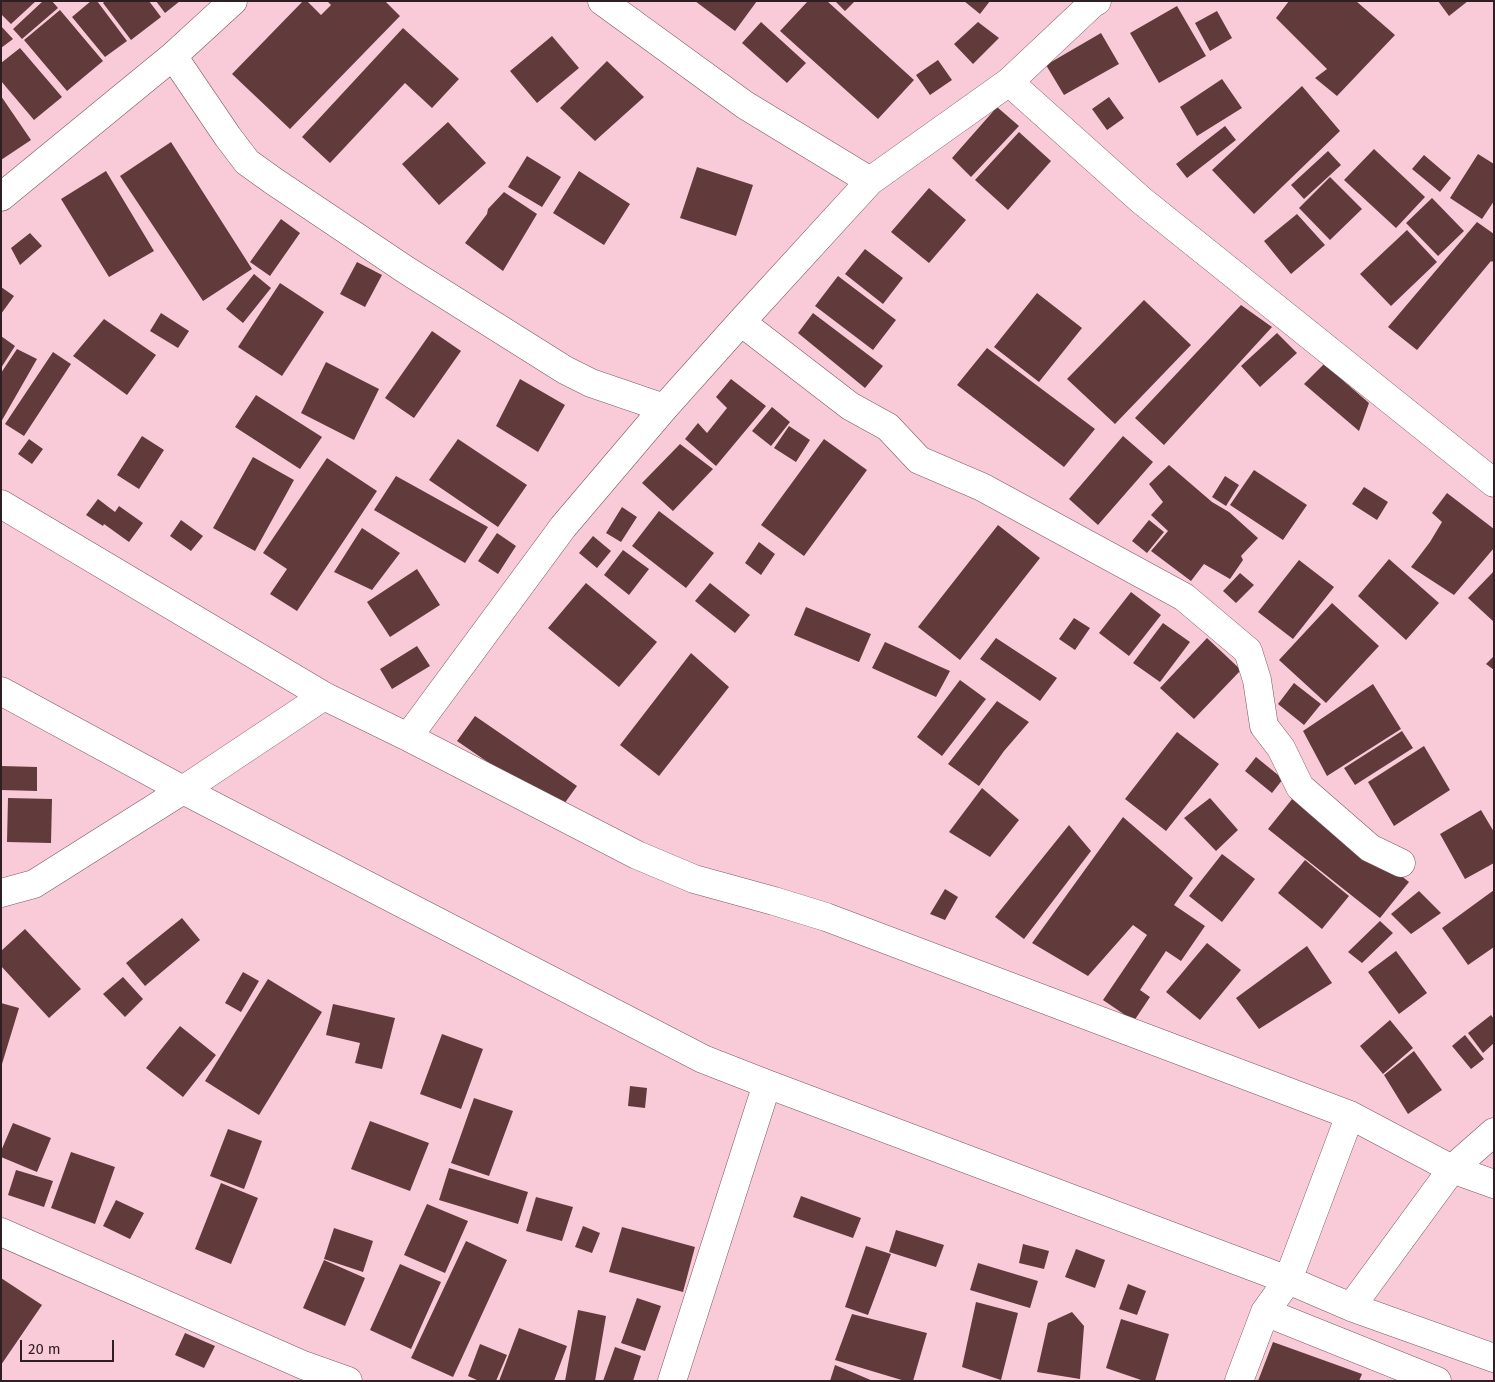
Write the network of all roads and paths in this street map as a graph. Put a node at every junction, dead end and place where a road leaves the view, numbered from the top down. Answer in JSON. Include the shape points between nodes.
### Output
{"nodes":[{"id":1,"x":233,"y":1,"type":"edge"},
{"id":2,"x":602,"y":1,"type":"edge"},
{"id":3,"x":1097,"y":1,"type":"edge"},
{"id":4,"x":173,"y":56,"type":"junction"},
{"id":5,"x":1009,"y":82,"type":"junction"},
{"id":6,"x":870,"y":181,"type":"junction"},
{"id":7,"x":1,"y":197,"type":"edge"},
{"id":8,"x":740,"y":322,"type":"junction"},
{"id":9,"x":664,"y":408,"type":"junction"},
{"id":10,"x":1494,"y":483,"type":"edge"},
{"id":11,"x":1,"y":504,"type":"edge"},
{"id":12,"x":1,"y":691,"type":"edge"},
{"id":13,"x":324,"y":696,"type":"junction"},
{"id":14,"x":408,"y":737,"type":"junction"},
{"id":15,"x":183,"y":790,"type":"junction"},
{"id":16,"x":1400,"y":863,"type":"dead end"},
{"id":17,"x":1,"y":894,"type":"edge"},
{"id":18,"x":767,"y":1084,"type":"junction"},
{"id":19,"x":1350,"y":1115,"type":"junction"},
{"id":20,"x":1494,"y":1132,"type":"edge"},
{"id":21,"x":1452,"y":1170,"type":"junction"},
{"id":22,"x":1494,"y":1184,"type":"edge"},
{"id":23,"x":1,"y":1232,"type":"edge"},
{"id":24,"x":1288,"y":1280,"type":"junction"},
{"id":25,"x":1351,"y":1307,"type":"junction"},
{"id":26,"x":1265,"y":1312,"type":"junction"},
{"id":27,"x":1494,"y":1358,"type":"edge"},
{"id":28,"x":348,"y":1381,"type":"edge"},
{"id":29,"x":672,"y":1381,"type":"edge"},
{"id":30,"x":1239,"y":1381,"type":"edge"},
{"id":31,"x":1437,"y":1381,"type":"edge"}],
"edges":[{"from":1,"to":4,"type":"street"},
{"from":2,"to":6,"type":"street","via":[[745,105]]},
{"from":3,"to":5,"type":"street"},
{"from":4,"to":7,"type":"street"},
{"from":4,"to":9,"type":"street","via":[[247,162],[272,180],[565,370],[591,383]]},
{"from":5,"to":6,"type":"street"},
{"from":5,"to":10,"type":"street","via":[[1142,200]]},
{"from":6,"to":8,"type":"street"},
{"from":8,"to":9,"type":"street"},
{"from":8,"to":16,"type":"street","via":[[850,406],[888,427],[919,460],[982,487],[1184,597],[1248,651],[1257,680],[1264,726],[1281,748],[1300,786],[1370,848]]},
{"from":9,"to":14,"type":"street","via":[[563,527]]},
{"from":11,"to":13,"type":"street"},
{"from":12,"to":15,"type":"street"},
{"from":13,"to":14,"type":"street"},
{"from":13,"to":15,"type":"street"},
{"from":14,"to":19,"type":"street","via":[[637,855],[694,879],[826,917]]},
{"from":15,"to":17,"type":"street","via":[[34,884]]},
{"from":15,"to":18,"type":"street","via":[[703,1059]]},
{"from":18,"to":24,"type":"street"},
{"from":18,"to":29,"type":"street"},
{"from":19,"to":21,"type":"street"},
{"from":19,"to":24,"type":"street"},
{"from":20,"to":21,"type":"street"},
{"from":21,"to":22,"type":"street"},
{"from":21,"to":25,"type":"street"},
{"from":23,"to":28,"type":"street","via":[[303,1365]]},
{"from":24,"to":25,"type":"street"},
{"from":24,"to":26,"type":"street"},
{"from":25,"to":27,"type":"street"},
{"from":26,"to":30,"type":"street"},
{"from":26,"to":31,"type":"street"}]}
